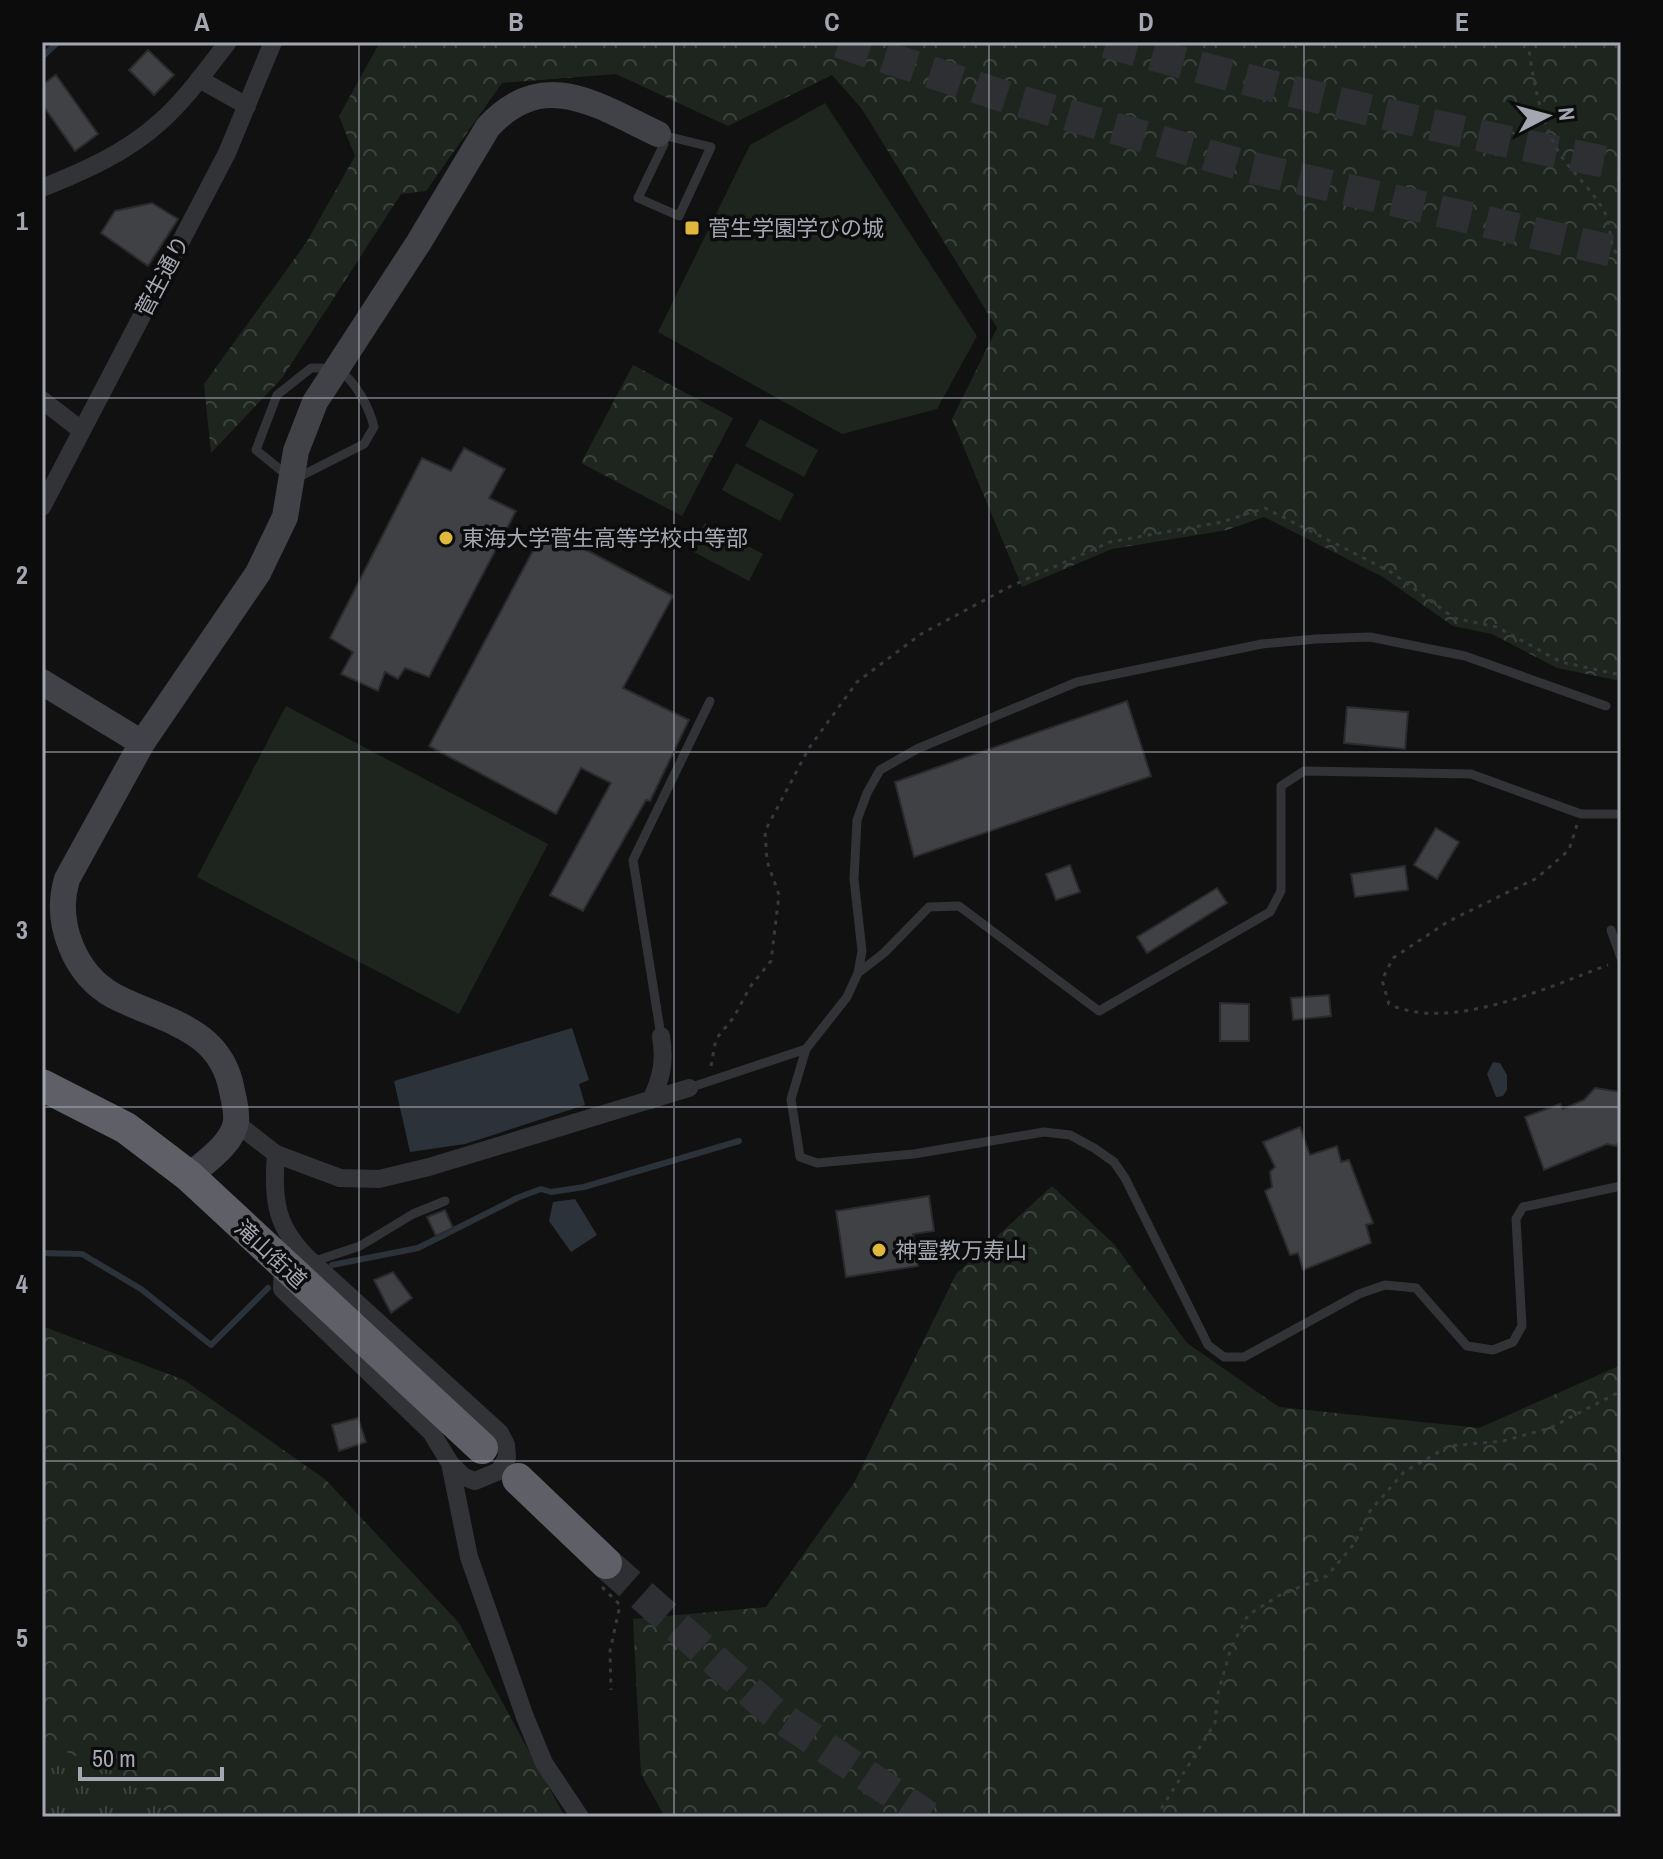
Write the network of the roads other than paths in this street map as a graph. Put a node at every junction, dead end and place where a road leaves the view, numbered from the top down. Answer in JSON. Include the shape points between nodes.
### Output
{"nodes":[{"id":1,"x":228,"y":42,"type":"edge"},
{"id":2,"x":273,"y":42,"type":"edge"},
{"id":3,"x":199,"y":79,"type":"junction"},
{"id":4,"x":247,"y":106,"type":"junction"},
{"id":5,"x":658,"y":134,"type":"junction"},
{"id":6,"x":42,"y":188,"type":"edge"},
{"id":7,"x":337,"y":370,"type":"junction"},
{"id":8,"x":42,"y":400,"type":"edge"},
{"id":9,"x":81,"y":430,"type":"junction"},
{"id":10,"x":293,"y":480,"type":"junction"},
{"id":11,"x":42,"y":507,"type":"edge"},
{"id":12,"x":42,"y":682,"type":"edge"},
{"id":13,"x":710,"y":701,"type":"dead end"},
{"id":14,"x":1606,"y":706,"type":"dead end"},
{"id":15,"x":142,"y":743,"type":"junction"},
{"id":16,"x":1621,"y":814,"type":"edge"},
{"id":17,"x":1611,"y":930,"type":"dead end"},
{"id":18,"x":1621,"y":959,"type":"edge"},
{"id":19,"x":858,"y":973,"type":"junction"},
{"id":20,"x":661,"y":1036,"type":"joint"},
{"id":21,"x":806,"y":1049,"type":"junction"},
{"id":22,"x":42,"y":1085,"type":"edge"},
{"id":23,"x":689,"y":1088,"type":"joint"},
{"id":24,"x":651,"y":1100,"type":"junction"},
{"id":25,"x":236,"y":1123,"type":"junction"},
{"id":26,"x":276,"y":1154,"type":"junction"},
{"id":27,"x":189,"y":1176,"type":"junction"},
{"id":28,"x":1621,"y":1186,"type":"edge"},
{"id":29,"x":445,"y":1201,"type":"dead end"},
{"id":30,"x":297,"y":1264,"type":"junction"},
{"id":31,"x":482,"y":1448,"type":"dead end"},
{"id":32,"x":450,"y":1463,"type":"junction"},
{"id":33,"x":518,"y":1479,"type":"dead end"},
{"id":34,"x":602,"y":1574,"type":"tunnel mouth"},
{"id":35,"x":580,"y":1817,"type":"edge"}],
"edges":[{"from":1,"to":3,"type":"street"},
{"from":2,"to":4,"type":"street","name":"菅生通り"},
{"from":3,"to":4,"type":"street"},
{"from":3,"to":6,"type":"street","via":[[161,122],[133,143],[93,168]]},
{"from":4,"to":9,"type":"street","name":"菅生通り"},
{"from":5,"to":5,"type":"lane","via":[[711,147],[679,216],[638,198],[664,144]]},
{"from":5,"to":7,"type":"street","via":[[570,95],[536,97],[500,114],[476,143]]},
{"from":7,"to":10,"type":"street","via":[[302,432]]},
{"from":7,"to":10,"type":"lane","via":[[359,391],[374,427],[364,444]]},
{"from":7,"to":10,"type":"lane","via":[[311,368],[277,395],[256,450]]},
{"from":8,"to":9,"type":"street"},
{"from":9,"to":11,"type":"street","name":"菅生通り"},
{"from":10,"to":15,"type":"street","via":[[285,517],[264,563]]},
{"from":12,"to":15,"type":"street"},
{"from":13,"to":20,"type":"lane","via":[[633,860]]},
{"from":14,"to":19,"type":"lane","via":[[1465,656],[1370,637],[1262,644],[1077,682],[917,749],[880,770],[857,820],[854,879],[862,951]]},
{"from":15,"to":25,"type":"street","via":[[67,879],[62,895],[65,932],[71,950],[112,995],[164,1015],[213,1047],[231,1083]]},
{"from":16,"to":19,"type":"lane","via":[[1581,814],[1471,774],[1304,771],[1281,786],[1281,891],[1270,912],[1099,1011],[959,906],[929,907]]},
{"from":17,"to":18,"type":"lane"},
{"from":19,"to":21,"type":"lane","via":[[847,997]]},
{"from":20,"to":24,"type":"street","via":[[662,1077]]},
{"from":21,"to":23,"type":"lane"},
{"from":21,"to":28,"type":"lane","via":[[791,1099],[800,1157],[817,1163],[914,1154],[1044,1132],[1070,1135],[1114,1162],[1208,1345],[1224,1357],[1244,1357],[1385,1285],[1416,1288],[1467,1346],[1493,1350],[1513,1342],[1522,1326],[1516,1219],[1523,1207]]},
{"from":22,"to":27,"type":"highway","name":"滝山街道","via":[[126,1128]]},
{"from":23,"to":24,"type":"street"},
{"from":24,"to":26,"type":"street","via":[[379,1179],[340,1178]]},
{"from":25,"to":26,"type":"street"},
{"from":25,"to":27,"type":"street","via":[[229,1138]]},
{"from":26,"to":30,"type":"street","via":[[278,1215]]},
{"from":27,"to":30,"type":"highway","name":"滝山街道"},
{"from":29,"to":30,"type":"lane","via":[[360,1246]]},
{"from":30,"to":31,"type":"highway","name":"滝山街道"},
{"from":30,"to":32,"type":"street","via":[[282,1289],[431,1432]]},
{"from":30,"to":32,"type":"street","via":[[500,1433],[506,1445],[507,1458],[488,1477],[464,1477]]},
{"from":32,"to":35,"type":"street","via":[[469,1557],[525,1717],[544,1763]]},
{"from":33,"to":34,"type":"highway"}]}
